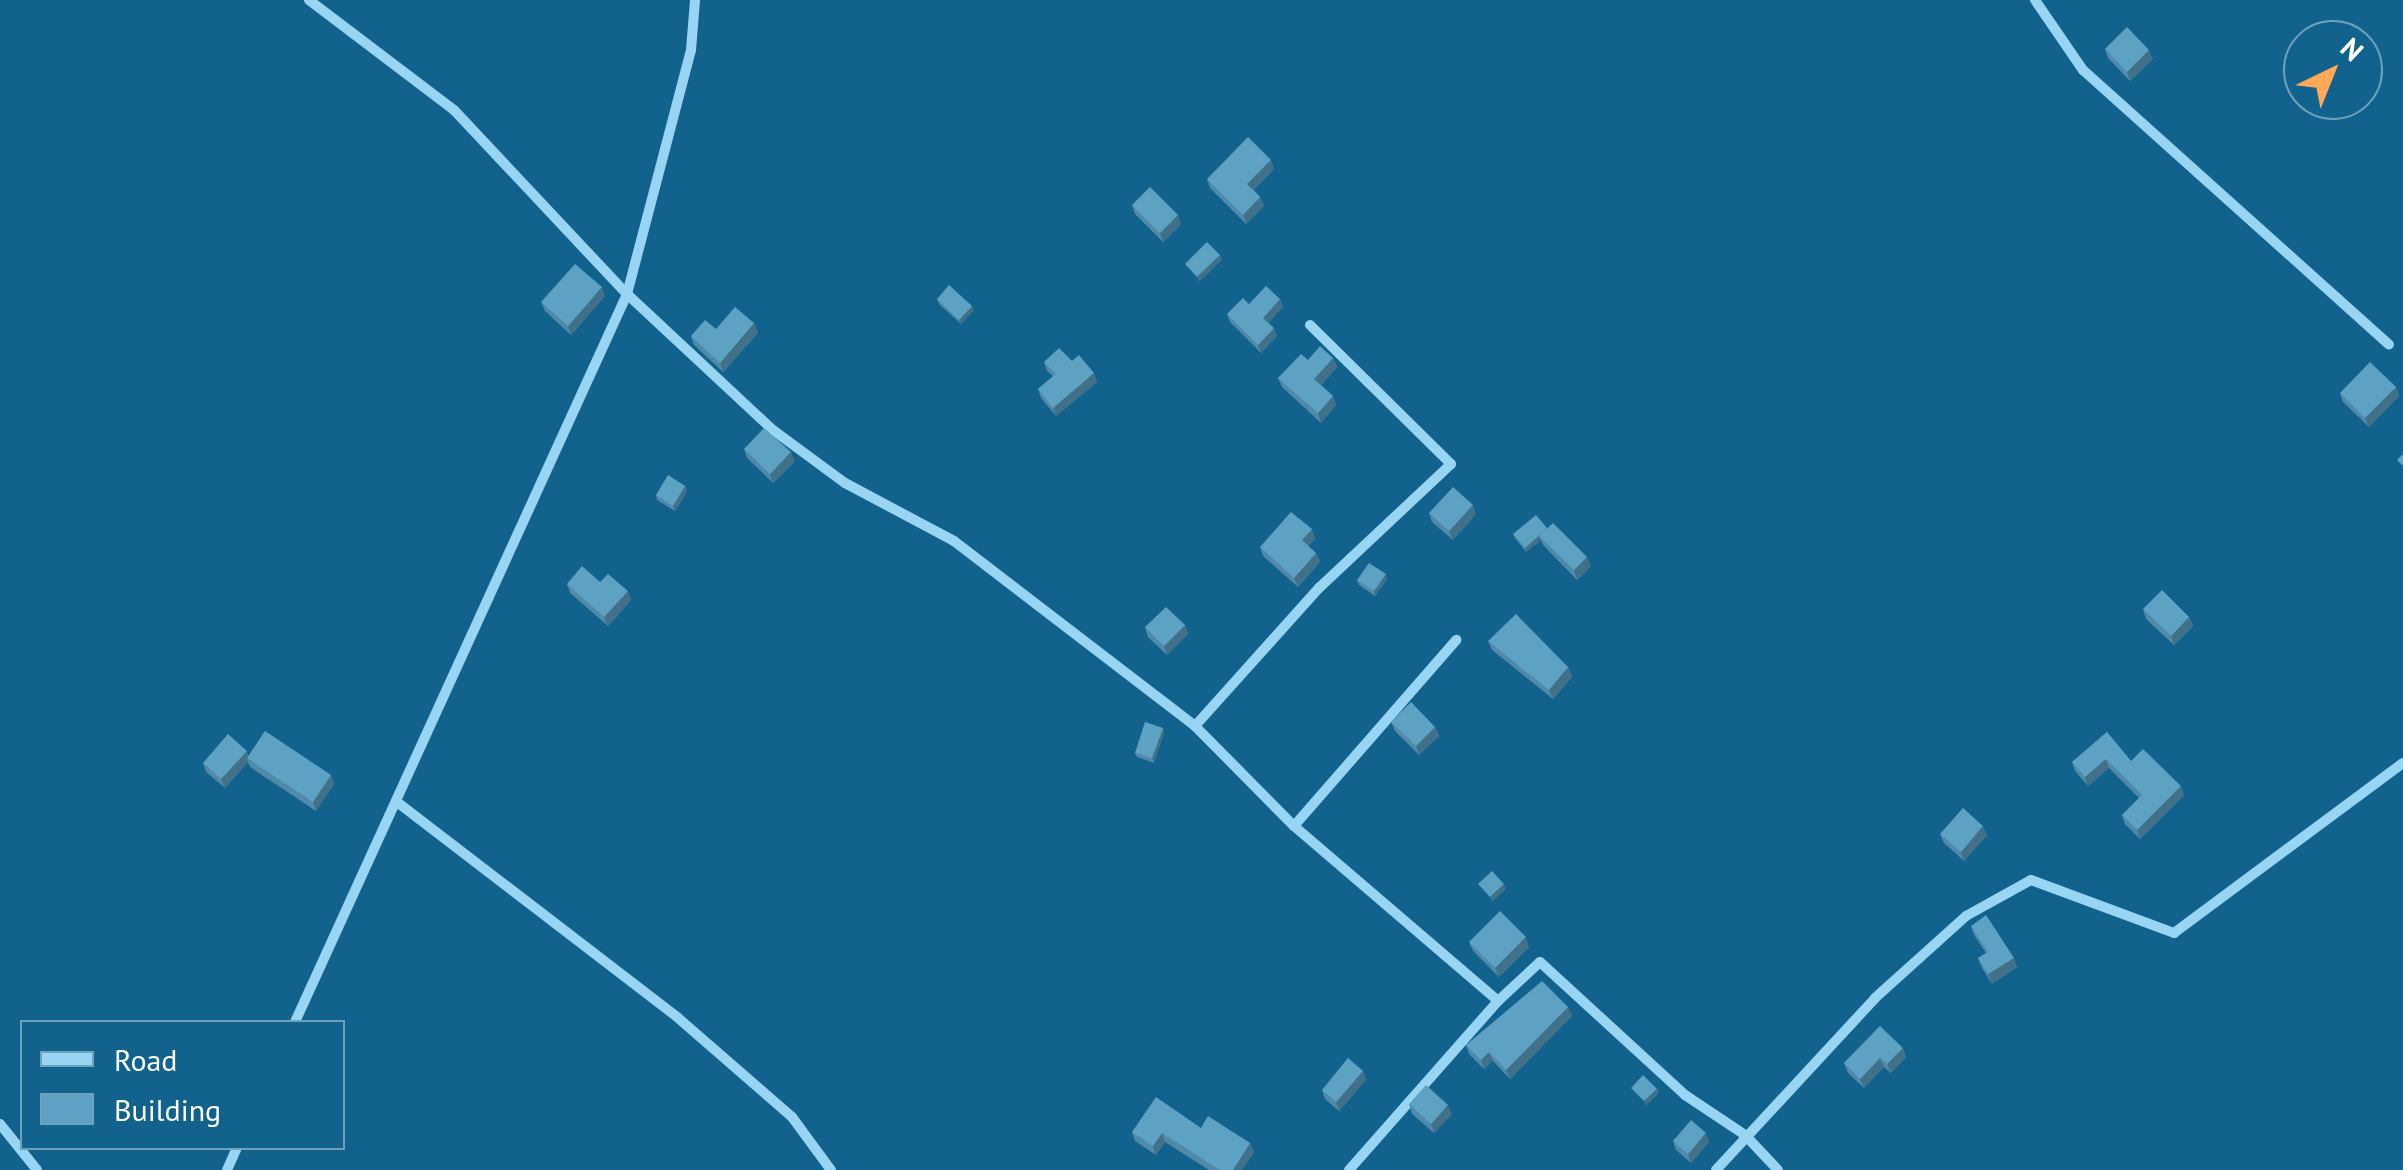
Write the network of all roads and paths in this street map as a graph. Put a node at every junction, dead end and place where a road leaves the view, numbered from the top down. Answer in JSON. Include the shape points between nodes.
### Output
{"nodes":[{"id":1,"x":309,"y":0,"type":"edge"},
{"id":2,"x":695,"y":0,"type":"edge"},
{"id":3,"x":2035,"y":0,"type":"edge"},
{"id":4,"x":627,"y":294,"type":"junction"},
{"id":5,"x":1310,"y":325,"type":"dead end"},
{"id":6,"x":2388,"y":345,"type":"dead end"},
{"id":7,"x":1456,"y":640,"type":"dead end"},
{"id":8,"x":1195,"y":726,"type":"junction"},
{"id":9,"x":2403,"y":764,"type":"edge"},
{"id":10,"x":397,"y":802,"type":"junction"},
{"id":11,"x":1294,"y":826,"type":"junction"},
{"id":12,"x":1498,"y":1001,"type":"junction"},
{"id":13,"x":296,"y":1020,"type":"edge"},
{"id":14,"x":0,"y":1124,"type":"edge"},
{"id":15,"x":1745,"y":1135,"type":"junction"},
{"id":16,"x":20,"y":1150,"type":"edge"},
{"id":17,"x":20,"y":1150,"type":"edge"},
{"id":18,"x":36,"y":1170,"type":"edge"},
{"id":19,"x":831,"y":1170,"type":"edge"},
{"id":20,"x":1349,"y":1170,"type":"edge"},
{"id":21,"x":1716,"y":1170,"type":"edge"},
{"id":22,"x":1778,"y":1170,"type":"edge"}],
"edges":[{"from":1,"to":4,"type":"street","via":[[454,110]]},
{"from":2,"to":4,"type":"street","via":[[691,50]]},
{"from":3,"to":6,"type":"street","via":[[2082,70]]},
{"from":4,"to":8,"type":"street","via":[[773,430],[845,483],[954,541]]},
{"from":4,"to":10,"type":"street"},
{"from":5,"to":8,"type":"street","via":[[1451,464],[1319,588]]},
{"from":7,"to":11,"type":"street"},
{"from":8,"to":11,"type":"street"},
{"from":9,"to":15,"type":"street","via":[[2174,933],[2030,880],[1966,916],[1875,998]]},
{"from":10,"to":13,"type":"street"},
{"from":10,"to":19,"type":"street","via":[[676,1016],[792,1117]]},
{"from":11,"to":12,"type":"street"},
{"from":12,"to":15,"type":"street","via":[[1540,962],[1685,1094]]},
{"from":12,"to":20,"type":"street"},
{"from":14,"to":17,"type":"street"},
{"from":15,"to":21,"type":"street"},
{"from":15,"to":22,"type":"street"},
{"from":16,"to":18,"type":"street"}]}
